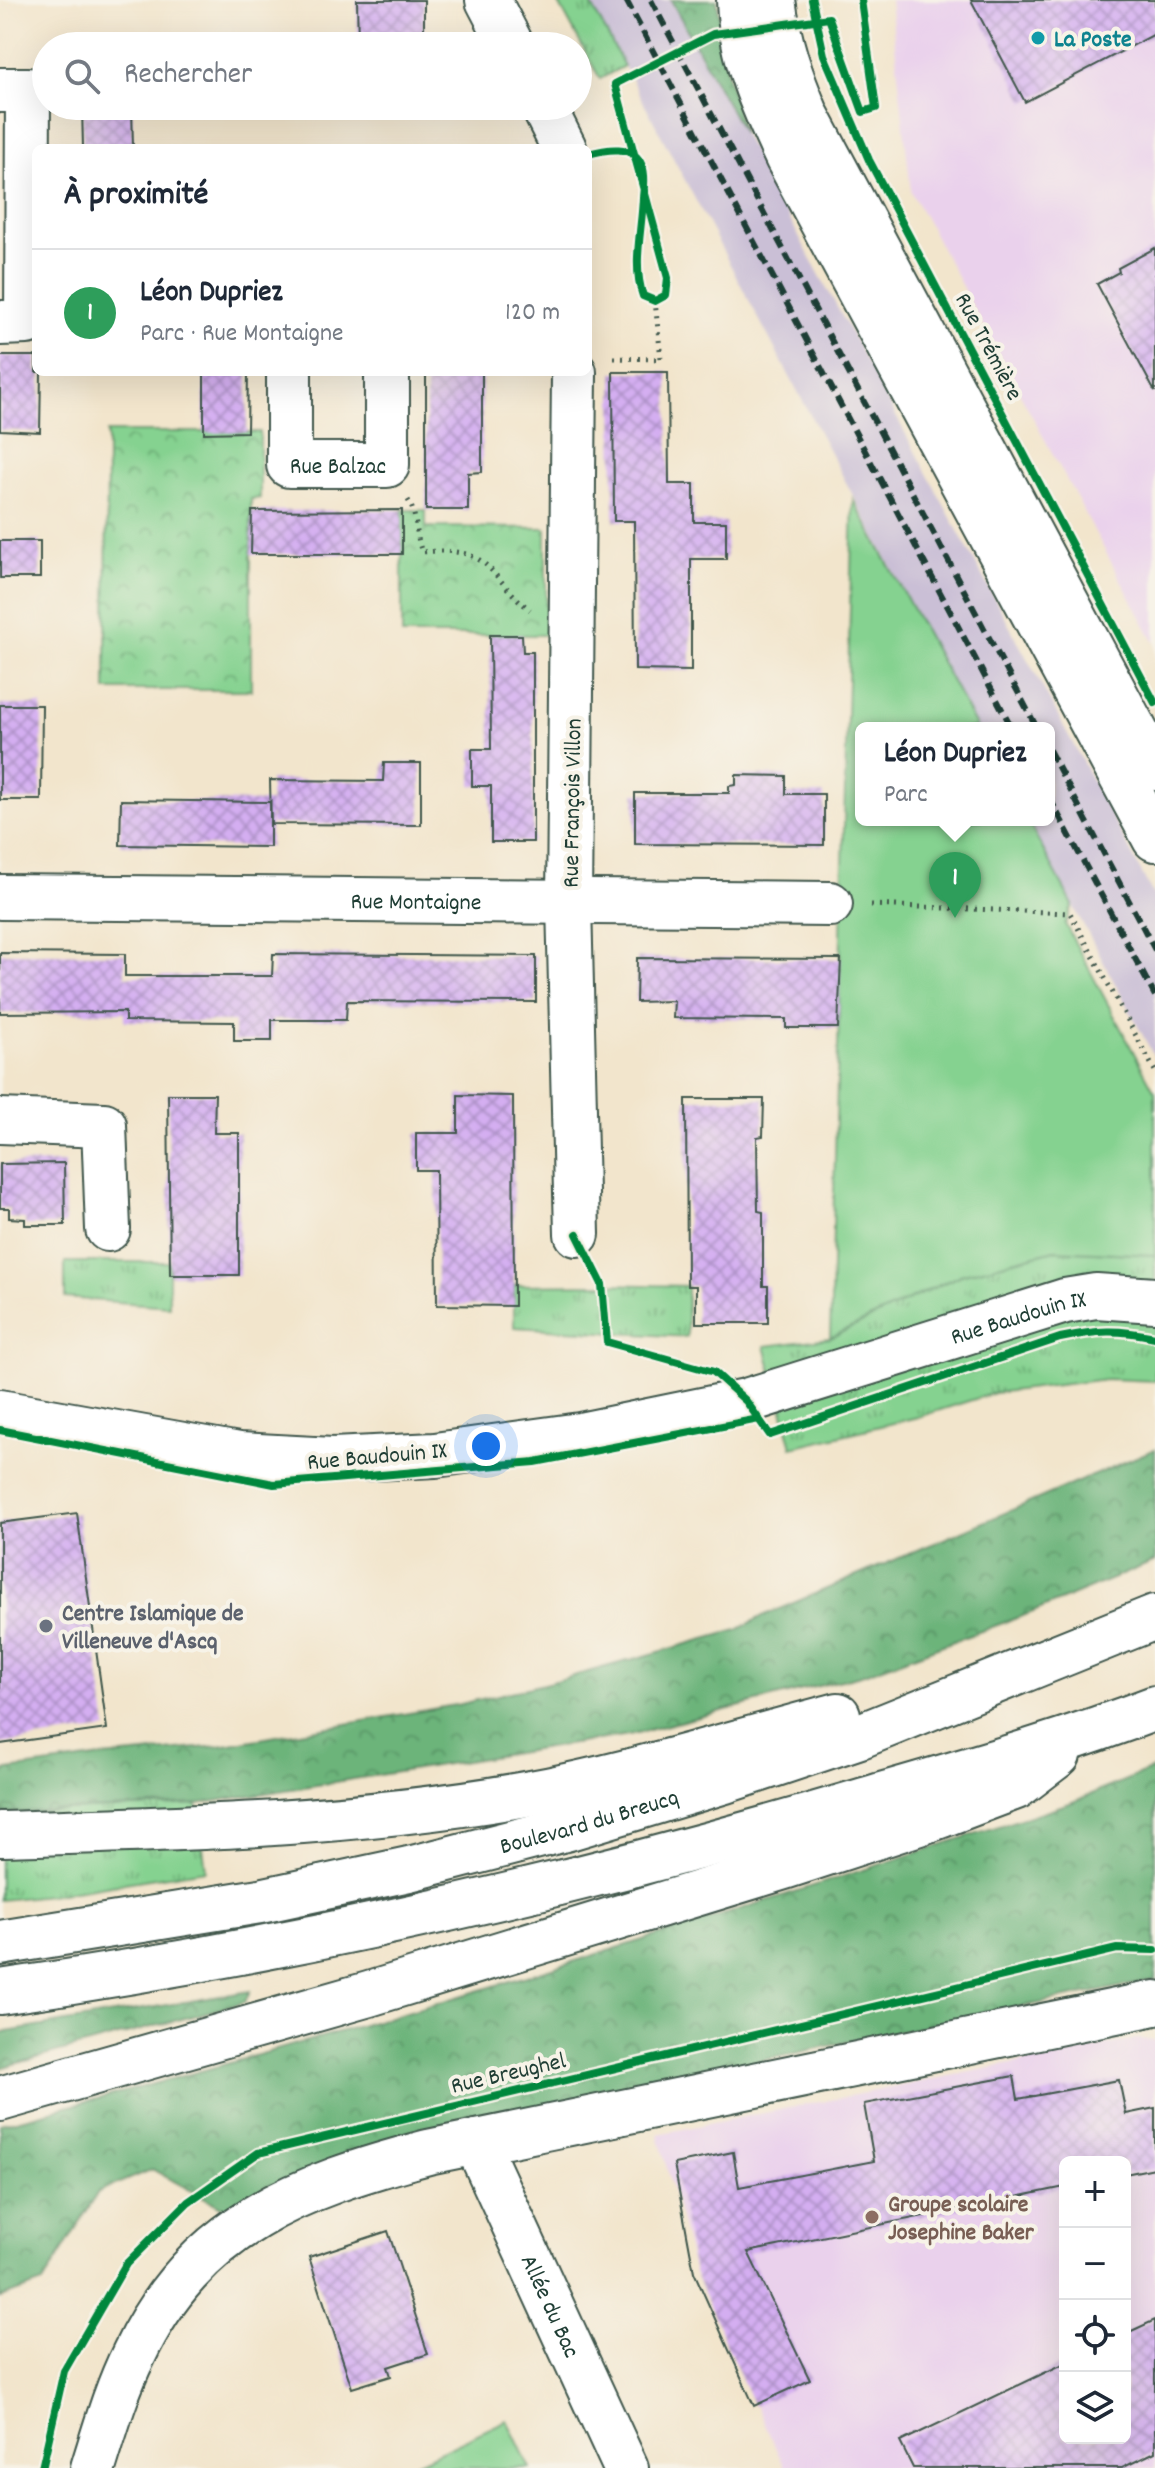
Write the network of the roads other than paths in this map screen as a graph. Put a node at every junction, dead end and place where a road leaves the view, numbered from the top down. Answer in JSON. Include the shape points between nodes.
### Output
{"nodes":[{"id":1,"x":488,"y":0,"type":"edge"},
{"id":2,"x":739,"y":0,"type":"edge"},
{"id":3,"x":773,"y":0,"type":"edge"},
{"id":4,"x":505,"y":32,"type":"edge"},
{"id":5,"x":0,"y":90,"type":"edge"},
{"id":6,"x":550,"y":120,"type":"edge"},
{"id":7,"x":562,"y":144,"type":"edge"},
{"id":8,"x":0,"y":323,"type":"edge"},
{"id":9,"x":289,"y":376,"type":"edge"},
{"id":10,"x":387,"y":376,"type":"edge"},
{"id":11,"x":587,"y":376,"type":"edge"},
{"id":12,"x":1155,"y":768,"type":"edge"},
{"id":13,"x":1155,"y":839,"type":"edge"},
{"id":14,"x":0,"y":897,"type":"edge"},
{"id":15,"x":569,"y":903,"type":"junction"},
{"id":16,"x":830,"y":904,"type":"road end"},
{"id":17,"x":0,"y":1121,"type":"edge"},
{"id":18,"x":108,"y":1229,"type":"dead end"},
{"id":19,"x":577,"y":1234,"type":"dead end"},
{"id":20,"x":1155,"y":1300,"type":"edge"},
{"id":21,"x":0,"y":1412,"type":"edge"},
{"id":22,"x":1155,"y":1617,"type":"edge"},
{"id":23,"x":1045,"y":1661,"type":"junction"},
{"id":24,"x":1155,"y":1708,"type":"edge"},
{"id":25,"x":1086,"y":1735,"type":"junction"},
{"id":26,"x":0,"y":1834,"type":"edge"},
{"id":27,"x":0,"y":1943,"type":"edge"},
{"id":28,"x":0,"y":1992,"type":"edge"},
{"id":29,"x":1155,"y":2003,"type":"edge"},
{"id":30,"x":0,"y":2099,"type":"edge"},
{"id":31,"x":476,"y":2142,"type":"junction"},
{"id":32,"x":93,"y":2468,"type":"edge"},
{"id":33,"x":626,"y":2468,"type":"edge"}],
"edges":[{"from":1,"to":4,"type":"main road"},
{"from":2,"to":13,"type":"main road","via":[[746,55],[787,157]]},
{"from":3,"to":12,"type":"main road","via":[[786,68],[807,116]]},
{"from":5,"to":8,"type":"main road","via":[[28,90],[27,322]]},
{"from":6,"to":7,"type":"main road"},
{"from":9,"to":10,"type":"main road","name":"Rue Balzac","via":[[289,465],[387,465]]},
{"from":11,"to":15,"type":"main road","name":"Rue François Villon","via":[[574,614]]},
{"from":14,"to":15,"type":"main road","name":"Rue Montaigne"},
{"from":15,"to":16,"type":"main road","name":"Rue Montaigne"},
{"from":15,"to":19,"type":"main road","name":"Rue François Villon"},
{"from":17,"to":18,"type":"main road","via":[[104,1125]]},
{"from":20,"to":21,"type":"main road","name":"Rue Baudouin IX","via":[[1096,1296],[1065,1301],[746,1401],[580,1435],[435,1455],[333,1460],[239,1455]]},
{"from":22,"to":23,"type":"main road","name":"Boulevard du Breucq"},
{"from":23,"to":26,"type":"main road","via":[[526,1794],[272,1825]]},
{"from":23,"to":27,"type":"main road","name":"Boulevard du Breucq","via":[[860,1736],[569,1828],[260,1901]]},
{"from":24,"to":25,"type":"main road"},
{"from":25,"to":28,"type":"main road","via":[[737,1838],[473,1904],[240,1954]]},
{"from":25,"to":30,"type":"main road","via":[[1016,1787],[934,1818],[369,1994]]},
{"from":29,"to":31,"type":"main road"},
{"from":31,"to":32,"type":"main road","via":[[354,2172],[249,2220],[216,2246],[158,2310],[133,2354]]},
{"from":31,"to":33,"type":"main road","name":"Allée du Bac"}]}
